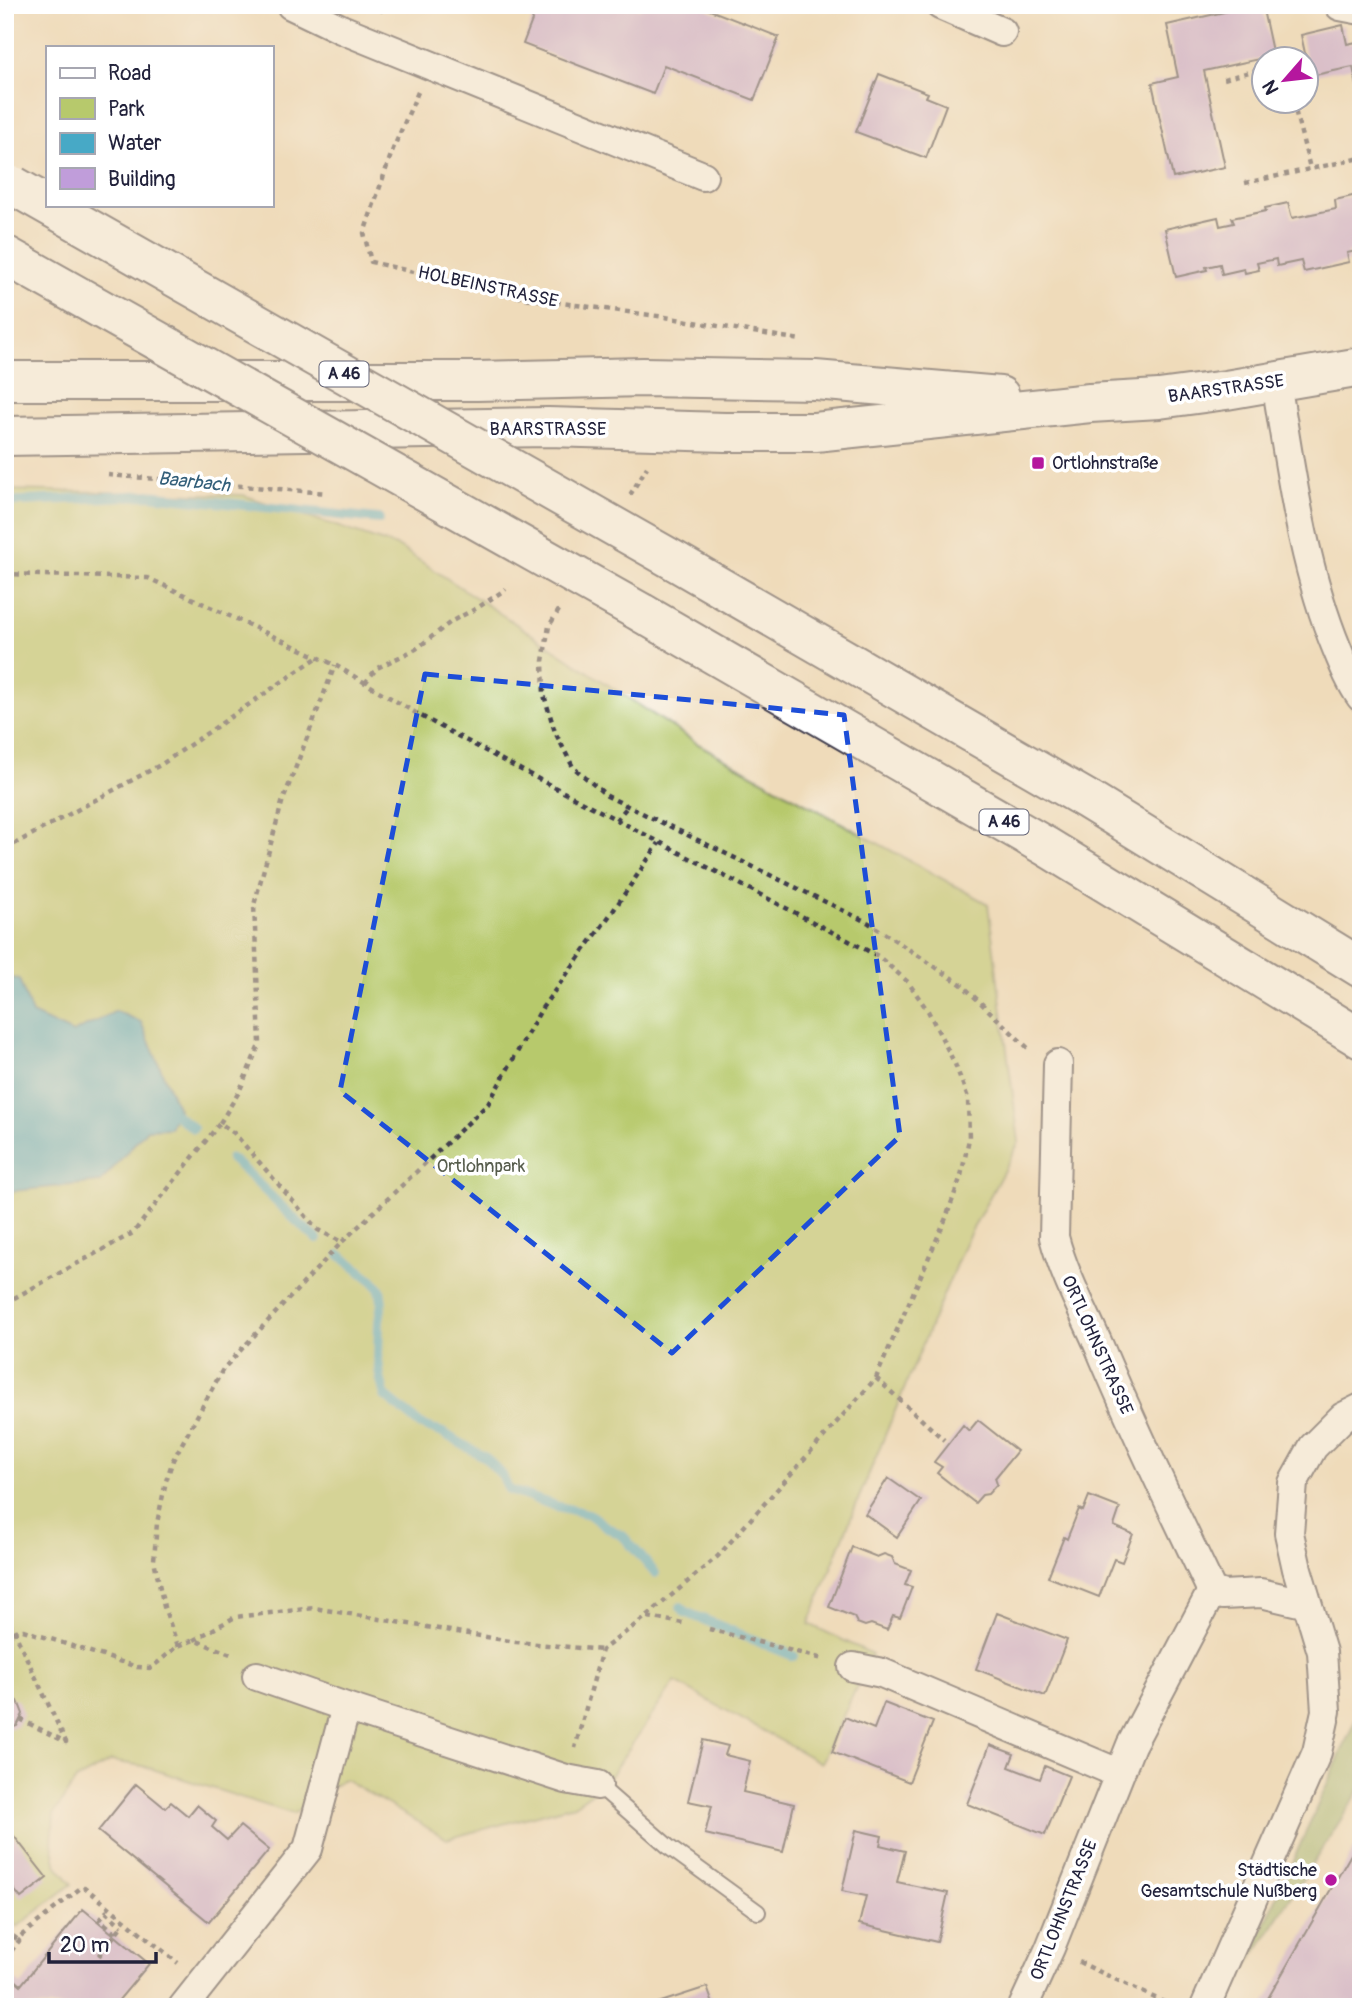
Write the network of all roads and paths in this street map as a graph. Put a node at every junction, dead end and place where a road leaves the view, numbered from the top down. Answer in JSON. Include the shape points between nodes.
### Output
{"nodes":[{"id":1,"x":291,"y":5,"type":"edge"},
{"id":2,"x":940,"y":5,"type":"edge"},
{"id":3,"x":1340,"y":6,"type":"edge"},
{"id":4,"x":1361,"y":10,"type":"edge"},
{"id":5,"x":1002,"y":32,"type":"dead end"},
{"id":6,"x":430,"y":66,"type":"junction"},
{"id":7,"x":1250,"y":72,"type":"edge"},
{"id":8,"x":1224,"y":79,"type":"dead end"},
{"id":9,"x":1297,"y":116,"type":"edge"},
{"id":10,"x":1361,"y":158,"type":"edge"},
{"id":11,"x":1310,"y":169,"type":"junction"},
{"id":12,"x":703,"y":176,"type":"dead end"},
{"id":13,"x":1245,"y":183,"type":"dead end"},
{"id":14,"x":10,"y":184,"type":"edge"},
{"id":15,"x":46,"y":204,"type":"edge"},
{"id":16,"x":49,"y":206,"type":"edge"},
{"id":17,"x":5,"y":255,"type":"edge"},
{"id":18,"x":812,"y":342,"type":"dead end"},
{"id":19,"x":1361,"y":368,"type":"edge"},
{"id":20,"x":5,"y":381,"type":"edge"},
{"id":21,"x":1276,"y":382,"type":"junction"},
{"id":22,"x":1090,"y":404,"type":"junction"},
{"id":23,"x":655,"y":430,"type":"junction"},
{"id":24,"x":5,"y":436,"type":"edge"},
{"id":25,"x":107,"y":475,"type":"dead end"},
{"id":26,"x":327,"y":493,"type":"dead end"},
{"id":27,"x":629,"y":498,"type":"dead end"},
{"id":28,"x":5,"y":574,"type":"edge"},
{"id":29,"x":506,"y":589,"type":"dead end"},
{"id":30,"x":561,"y":607,"type":"dead end"},
{"id":31,"x":319,"y":657,"type":"junction"},
{"id":32,"x":335,"y":665,"type":"junction"},
{"id":33,"x":365,"y":683,"type":"junction"},
{"id":34,"x":1361,"y":697,"type":"edge"},
{"id":35,"x":628,"y":806,"type":"junction"},
{"id":36,"x":616,"y":820,"type":"junction"},
{"id":37,"x":659,"y":843,"type":"junction"},
{"id":38,"x":5,"y":849,"type":"edge"},
{"id":39,"x":1361,"y":968,"type":"edge"},
{"id":40,"x":1361,"y":1039,"type":"edge"},
{"id":41,"x":1058,"y":1074,"type":"joint"},
{"id":42,"x":220,"y":1123,"type":"junction"},
{"id":43,"x":342,"y":1242,"type":"junction"},
{"id":44,"x":5,"y":1303,"type":"edge"},
{"id":45,"x":876,"y":1378,"type":"junction"},
{"id":46,"x":1361,"y":1408,"type":"edge"},
{"id":47,"x":944,"y":1440,"type":"dead end"},
{"id":48,"x":1212,"y":1591,"type":"junction"},
{"id":49,"x":1307,"y":1604,"type":"junction"},
{"id":50,"x":5,"y":1612,"type":"edge"},
{"id":51,"x":647,"y":1616,"type":"junction"},
{"id":52,"x":683,"y":1623,"type":"dead end"},
{"id":53,"x":709,"y":1629,"type":"dead end"},
{"id":54,"x":15,"y":1631,"type":"junction"},
{"id":55,"x":5,"y":1638,"type":"edge"},
{"id":56,"x":194,"y":1640,"type":"junction"},
{"id":57,"x":178,"y":1646,"type":"junction"},
{"id":58,"x":602,"y":1650,"type":"junction"},
{"id":59,"x":853,"y":1667,"type":"joint"},
{"id":60,"x":257,"y":1676,"type":"joint"},
{"id":61,"x":346,"y":1707,"type":"junction"},
{"id":62,"x":20,"y":1719,"type":"dead end"},
{"id":63,"x":1118,"y":1773,"type":"junction"},
{"id":64,"x":566,"y":1779,"type":"junction"},
{"id":65,"x":598,"y":1784,"type":"joint"},
{"id":66,"x":758,"y":1912,"type":"dead end"},
{"id":67,"x":126,"y":1921,"type":"junction"},
{"id":68,"x":122,"y":1926,"type":"junction"},
{"id":69,"x":5,"y":1930,"type":"edge"},
{"id":70,"x":116,"y":1933,"type":"junction"},
{"id":71,"x":17,"y":1939,"type":"junction"},
{"id":72,"x":1050,"y":1948,"type":"junction"},
{"id":73,"x":99,"y":1956,"type":"dead end"},
{"id":74,"x":5,"y":1959,"type":"edge"},
{"id":75,"x":192,"y":1996,"type":"edge"},
{"id":76,"x":1023,"y":2007,"type":"edge"},
{"id":77,"x":1173,"y":2007,"type":"edge"},
{"id":78,"x":1205,"y":2007,"type":"edge"}],
"edges":[{"from":1,"to":6,"type":"street"},
{"from":2,"to":5,"type":"street"},
{"from":3,"to":4,"type":"street"},
{"from":6,"to":12,"type":"street"},
{"from":6,"to":18,"type":"path","name":"HOLBEINSTRASSE","via":[[393,149],[364,233],[371,262],[524,298]]},
{"from":7,"to":8,"type":"path"},
{"from":9,"to":11,"type":"path"},
{"from":10,"to":11,"type":"path"},
{"from":11,"to":13,"type":"path"},
{"from":14,"to":15,"type":"main road","number":"A 46","bridge":true},
{"from":16,"to":39,"type":"main road","number":"A 46","bridge":true,"via":[[1088,800]]},
{"from":17,"to":40,"type":"main road","number":"A 46","bridge":true,"via":[[1047,847]]},
{"from":19,"to":21,"type":"main road","name":"BAARSTRASSE"},
{"from":20,"to":22,"type":"main road","name":"BAARSTRASSE","via":[[815,380]]},
{"from":21,"to":22,"type":"main road","name":"BAARSTRASSE"},
{"from":21,"to":34,"type":"street","via":[[1301,528],[1320,603],[1344,667]]},
{"from":22,"to":23,"type":"main road","name":"BAARSTRASSE","via":[[815,432]]},
{"from":23,"to":24,"type":"main road","name":"BAARSTRASSE","via":[[548,427]]},
{"from":23,"to":27,"type":"path","via":[[646,470]]},
{"from":25,"to":26,"type":"path"},
{"from":28,"to":31,"type":"path","via":[[148,578]]},
{"from":29,"to":33,"type":"path","via":[[416,649],[377,668]]},
{"from":30,"to":35,"type":"path","via":[[548,626],[543,661],[544,695],[555,732],[573,767],[607,796]]},
{"from":31,"to":32,"type":"path"},
{"from":31,"to":38,"type":"path","via":[[162,764]]},
{"from":32,"to":33,"type":"path"},
{"from":32,"to":42,"type":"path","via":[[282,803],[254,905],[260,1044]]},
{"from":33,"to":36,"type":"path"},
{"from":35,"to":36,"type":"path"},
{"from":35,"to":41,"type":"path","via":[[869,923],[961,984]]},
{"from":36,"to":37,"type":"path"},
{"from":37,"to":43,"type":"path","via":[[542,1008],[488,1104]]},
{"from":37,"to":45,"type":"path","via":[[878,956],[908,982],[955,1064],[968,1098],[968,1139],[961,1176]]},
{"from":41,"to":48,"type":"street","name":"ORTLOHNSTRASSE","via":[[1054,1237],[1061,1265]]},
{"from":42,"to":43,"type":"path","via":[[234,1133],[317,1230]]},
{"from":42,"to":44,"type":"path","via":[[133,1233]]},
{"from":43,"to":57,"type":"path","via":[[223,1369],[173,1460],[157,1523],[154,1560]]},
{"from":45,"to":47,"type":"path"},
{"from":45,"to":51,"type":"path","via":[[718,1556]]},
{"from":46,"to":49,"type":"street","via":[[1343,1417],[1313,1447],[1293,1483],[1289,1533]]},
{"from":48,"to":49,"type":"street","via":[[1223,1595],[1261,1593]]},
{"from":48,"to":63,"type":"street","name":"ORTLOHNSTRASSE"},
{"from":49,"to":78,"type":"street","via":[[1324,1675],[1326,1711],[1317,1752]]},
{"from":50,"to":54,"type":"path"},
{"from":51,"to":52,"type":"path"},
{"from":51,"to":58,"type":"path"},
{"from":53,"to":59,"type":"path"},
{"from":54,"to":55,"type":"path"},
{"from":54,"to":57,"type":"path","via":[[136,1667],[151,1668]]},
{"from":54,"to":62,"type":"path","via":[[66,1742]]},
{"from":56,"to":57,"type":"path"},
{"from":56,"to":58,"type":"path","via":[[235,1617],[314,1608],[516,1642]]},
{"from":56,"to":60,"type":"path","via":[[247,1661]]},
{"from":58,"to":64,"type":"path"},
{"from":59,"to":63,"type":"street","via":[[883,1673]]},
{"from":60,"to":61,"type":"street"},
{"from":61,"to":64,"type":"street"},
{"from":61,"to":75,"type":"street","via":[[308,1849]]},
{"from":63,"to":72,"type":"street","name":"ORTLOHNSTRASSE"},
{"from":64,"to":65,"type":"street"},
{"from":65,"to":66,"type":"lane","via":[[670,1848]]},
{"from":67,"to":68,"type":"path"},
{"from":67,"to":71,"type":"path","via":[[83,1886]]},
{"from":67,"to":75,"type":"path","via":[[182,1966]]},
{"from":68,"to":70,"type":"path"},
{"from":68,"to":70,"type":"path","via":[[106,1912],[100,1920]]},
{"from":69,"to":71,"type":"path"},
{"from":70,"to":73,"type":"path"},
{"from":71,"to":74,"type":"path"},
{"from":72,"to":76,"type":"street","name":"ORTLOHNSTRASSE"},
{"from":72,"to":77,"type":"path"}]}
